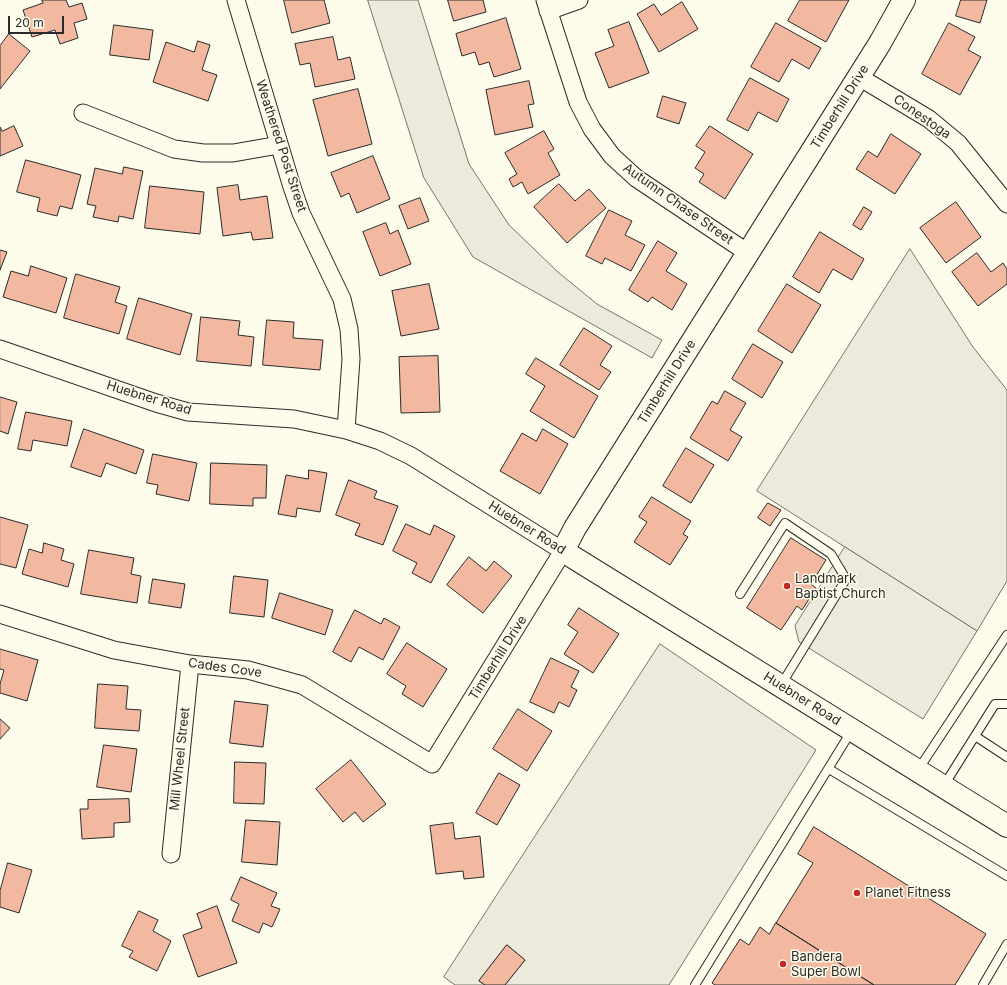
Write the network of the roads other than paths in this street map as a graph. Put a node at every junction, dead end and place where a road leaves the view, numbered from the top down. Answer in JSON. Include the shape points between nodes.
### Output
{"nodes":[{"id":1,"x":236,"y":0,"type":"edge"},
{"id":2,"x":579,"y":0,"type":"edge"},
{"id":3,"x":904,"y":0,"type":"edge"},
{"id":4,"x":546,"y":6,"type":"edge"},
{"id":5,"x":859,"y":77,"type":"junction"},
{"id":6,"x":83,"y":113,"type":"dead end"},
{"id":7,"x":279,"y":145,"type":"junction"},
{"id":8,"x":1007,"y":204,"type":"edge"},
{"id":9,"x":748,"y":253,"type":"junction"},
{"id":10,"x":0,"y":349,"type":"edge"},
{"id":11,"x":346,"y":430,"type":"junction"},
{"id":12,"x":563,"y":551,"type":"junction"},
{"id":13,"x":740,"y":594,"type":"dead end"},
{"id":14,"x":0,"y":614,"type":"edge"},
{"id":15,"x":1007,"y":635,"type":"edge"},
{"id":16,"x":190,"y":664,"type":"junction"},
{"id":17,"x":781,"y":686,"type":"junction"},
{"id":18,"x":1007,"y":704,"type":"edge"},
{"id":19,"x":852,"y":730,"type":"junction"},
{"id":20,"x":975,"y":736,"type":"junction"},
{"id":21,"x":1007,"y":757,"type":"edge"},
{"id":22,"x":432,"y":764,"type":"joint"},
{"id":23,"x":829,"y":768,"type":"junction"},
{"id":24,"x":918,"y":771,"type":"junction"},
{"id":25,"x":943,"y":787,"type":"junction"},
{"id":26,"x":1007,"y":826,"type":"edge"},
{"id":27,"x":171,"y":854,"type":"dead end"},
{"id":28,"x":1007,"y":876,"type":"edge"},
{"id":29,"x":1007,"y":944,"type":"edge"},
{"id":30,"x":695,"y":985,"type":"edge"},
{"id":31,"x":983,"y":985,"type":"edge"}],
"edges":[{"from":1,"to":7,"type":"street","name":"Weathered Post Street"},
{"from":2,"to":4,"type":"street"},
{"from":3,"to":5,"type":"street","name":"Timberhill Drive"},
{"from":4,"to":9,"type":"street","name":"Autumn Chase Street","via":[[578,102],[592,129],[612,156],[636,178]]},
{"from":5,"to":8,"type":"street","name":"Conestoga","via":[[929,119],[958,143]]},
{"from":5,"to":9,"type":"street","name":"Timberhill Drive"},
{"from":6,"to":7,"type":"street","via":[[174,149],[233,154]]},
{"from":7,"to":11,"type":"street","name":"Weathered Post Street","via":[[301,213],[344,307],[349,329],[351,359]]},
{"from":9,"to":12,"type":"street","name":"Timberhill Drive"},
{"from":10,"to":11,"type":"street","name":"Huebner Road","via":[[188,412],[294,419]]},
{"from":11,"to":12,"type":"street","name":"Huebner Road","via":[[380,441],[411,456]]},
{"from":12,"to":17,"type":"street","name":"Huebner Road"},
{"from":12,"to":22,"type":"street","name":"Timberhill Drive"},
{"from":13,"to":17,"type":"lane","via":[[785,523],[831,554],[846,579]]},
{"from":14,"to":16,"type":"street","name":"Cades Cove","via":[[114,650]]},
{"from":15,"to":24,"type":"lane"},
{"from":16,"to":22,"type":"street","name":"Cades Cove","via":[[248,670],[302,685]]},
{"from":16,"to":27,"type":"street","name":"Mill Wheel Street"},
{"from":17,"to":19,"type":"street","name":"Huebner Road"},
{"from":18,"to":20,"type":"lane","via":[[996,704]]},
{"from":19,"to":23,"type":"lane"},
{"from":19,"to":24,"type":"street","name":"Huebner Road"},
{"from":20,"to":21,"type":"lane"},
{"from":20,"to":25,"type":"lane"},
{"from":23,"to":28,"type":"lane"},
{"from":23,"to":30,"type":"lane"},
{"from":24,"to":25,"type":"street","name":"Huebner Road"},
{"from":25,"to":26,"type":"street","name":"Huebner Road"},
{"from":29,"to":31,"type":"lane"}]}
